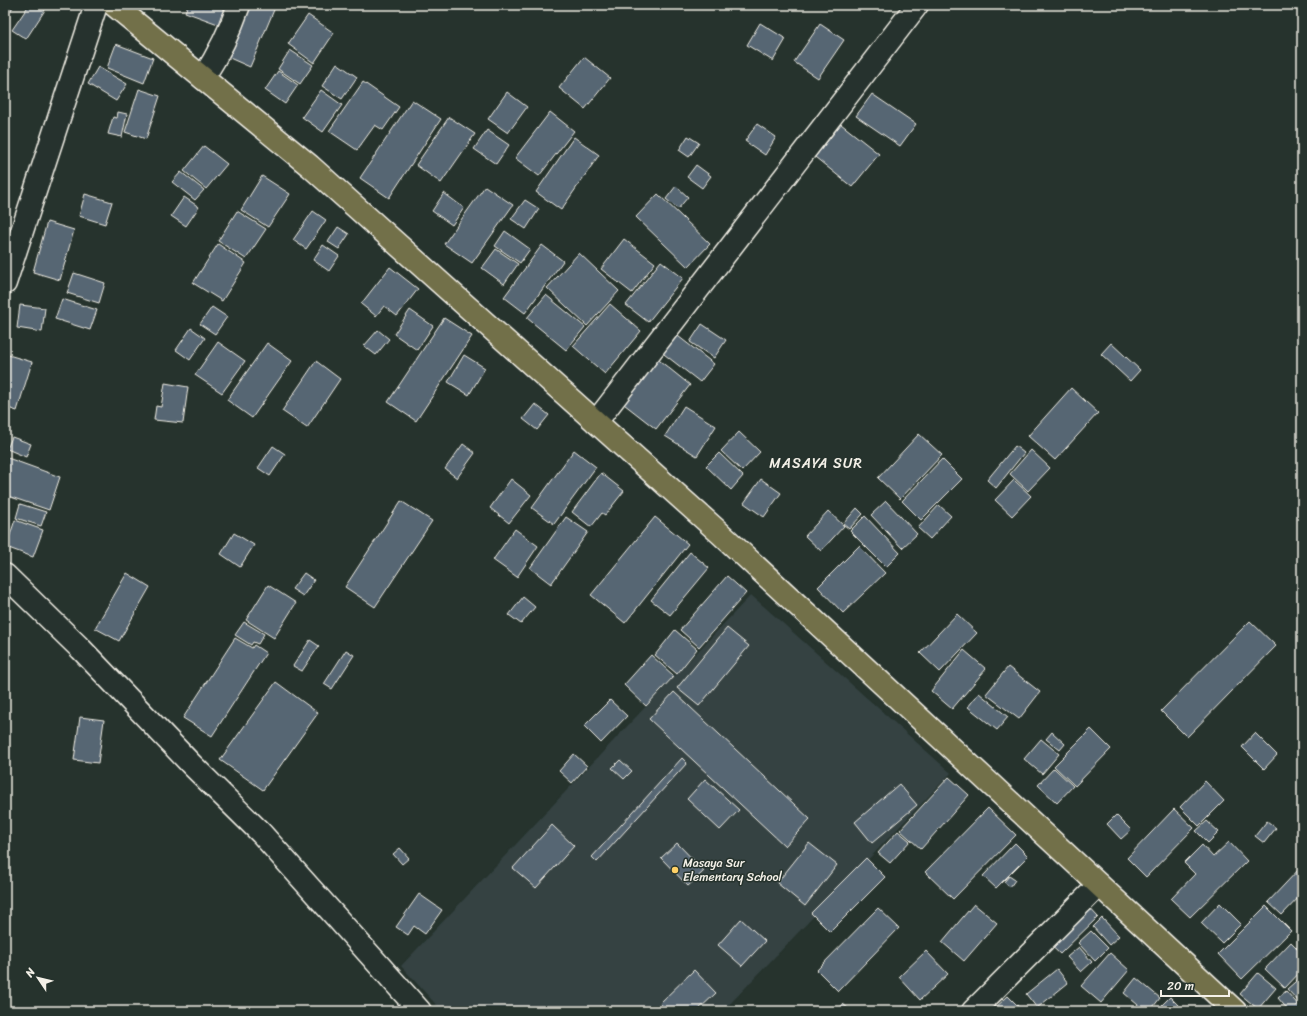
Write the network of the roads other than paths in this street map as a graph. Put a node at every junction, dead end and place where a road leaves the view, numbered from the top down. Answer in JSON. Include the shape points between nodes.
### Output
{"nodes":[{"id":1,"x":96,"y":5,"type":"edge"},
{"id":2,"x":114,"y":5,"type":"edge"},
{"id":3,"x":239,"y":5,"type":"edge"},
{"id":4,"x":917,"y":5,"type":"edge"},
{"id":5,"x":203,"y":78,"type":"junction"},
{"id":6,"x":5,"y":283,"type":"edge"},
{"id":7,"x":596,"y":422,"type":"junction"},
{"id":8,"x":5,"y":575,"type":"edge"},
{"id":9,"x":1099,"y":885,"type":"junction"},
{"id":10,"x":420,"y":1011,"type":"edge"},
{"id":11,"x":973,"y":1011,"type":"edge"},
{"id":12,"x":1235,"y":1011,"type":"edge"}],
"edges":[{"from":1,"to":6,"type":"street"},
{"from":2,"to":5,"type":"main road"},
{"from":3,"to":5,"type":"street","via":[[232,26]]},
{"from":4,"to":7,"type":"street"},
{"from":5,"to":7,"type":"main road","via":[[310,166]]},
{"from":7,"to":9,"type":"main road","via":[[721,534]]},
{"from":8,"to":10,"type":"street","via":[[261,833]]},
{"from":9,"to":11,"type":"street"},
{"from":9,"to":12,"type":"main road"}]}
